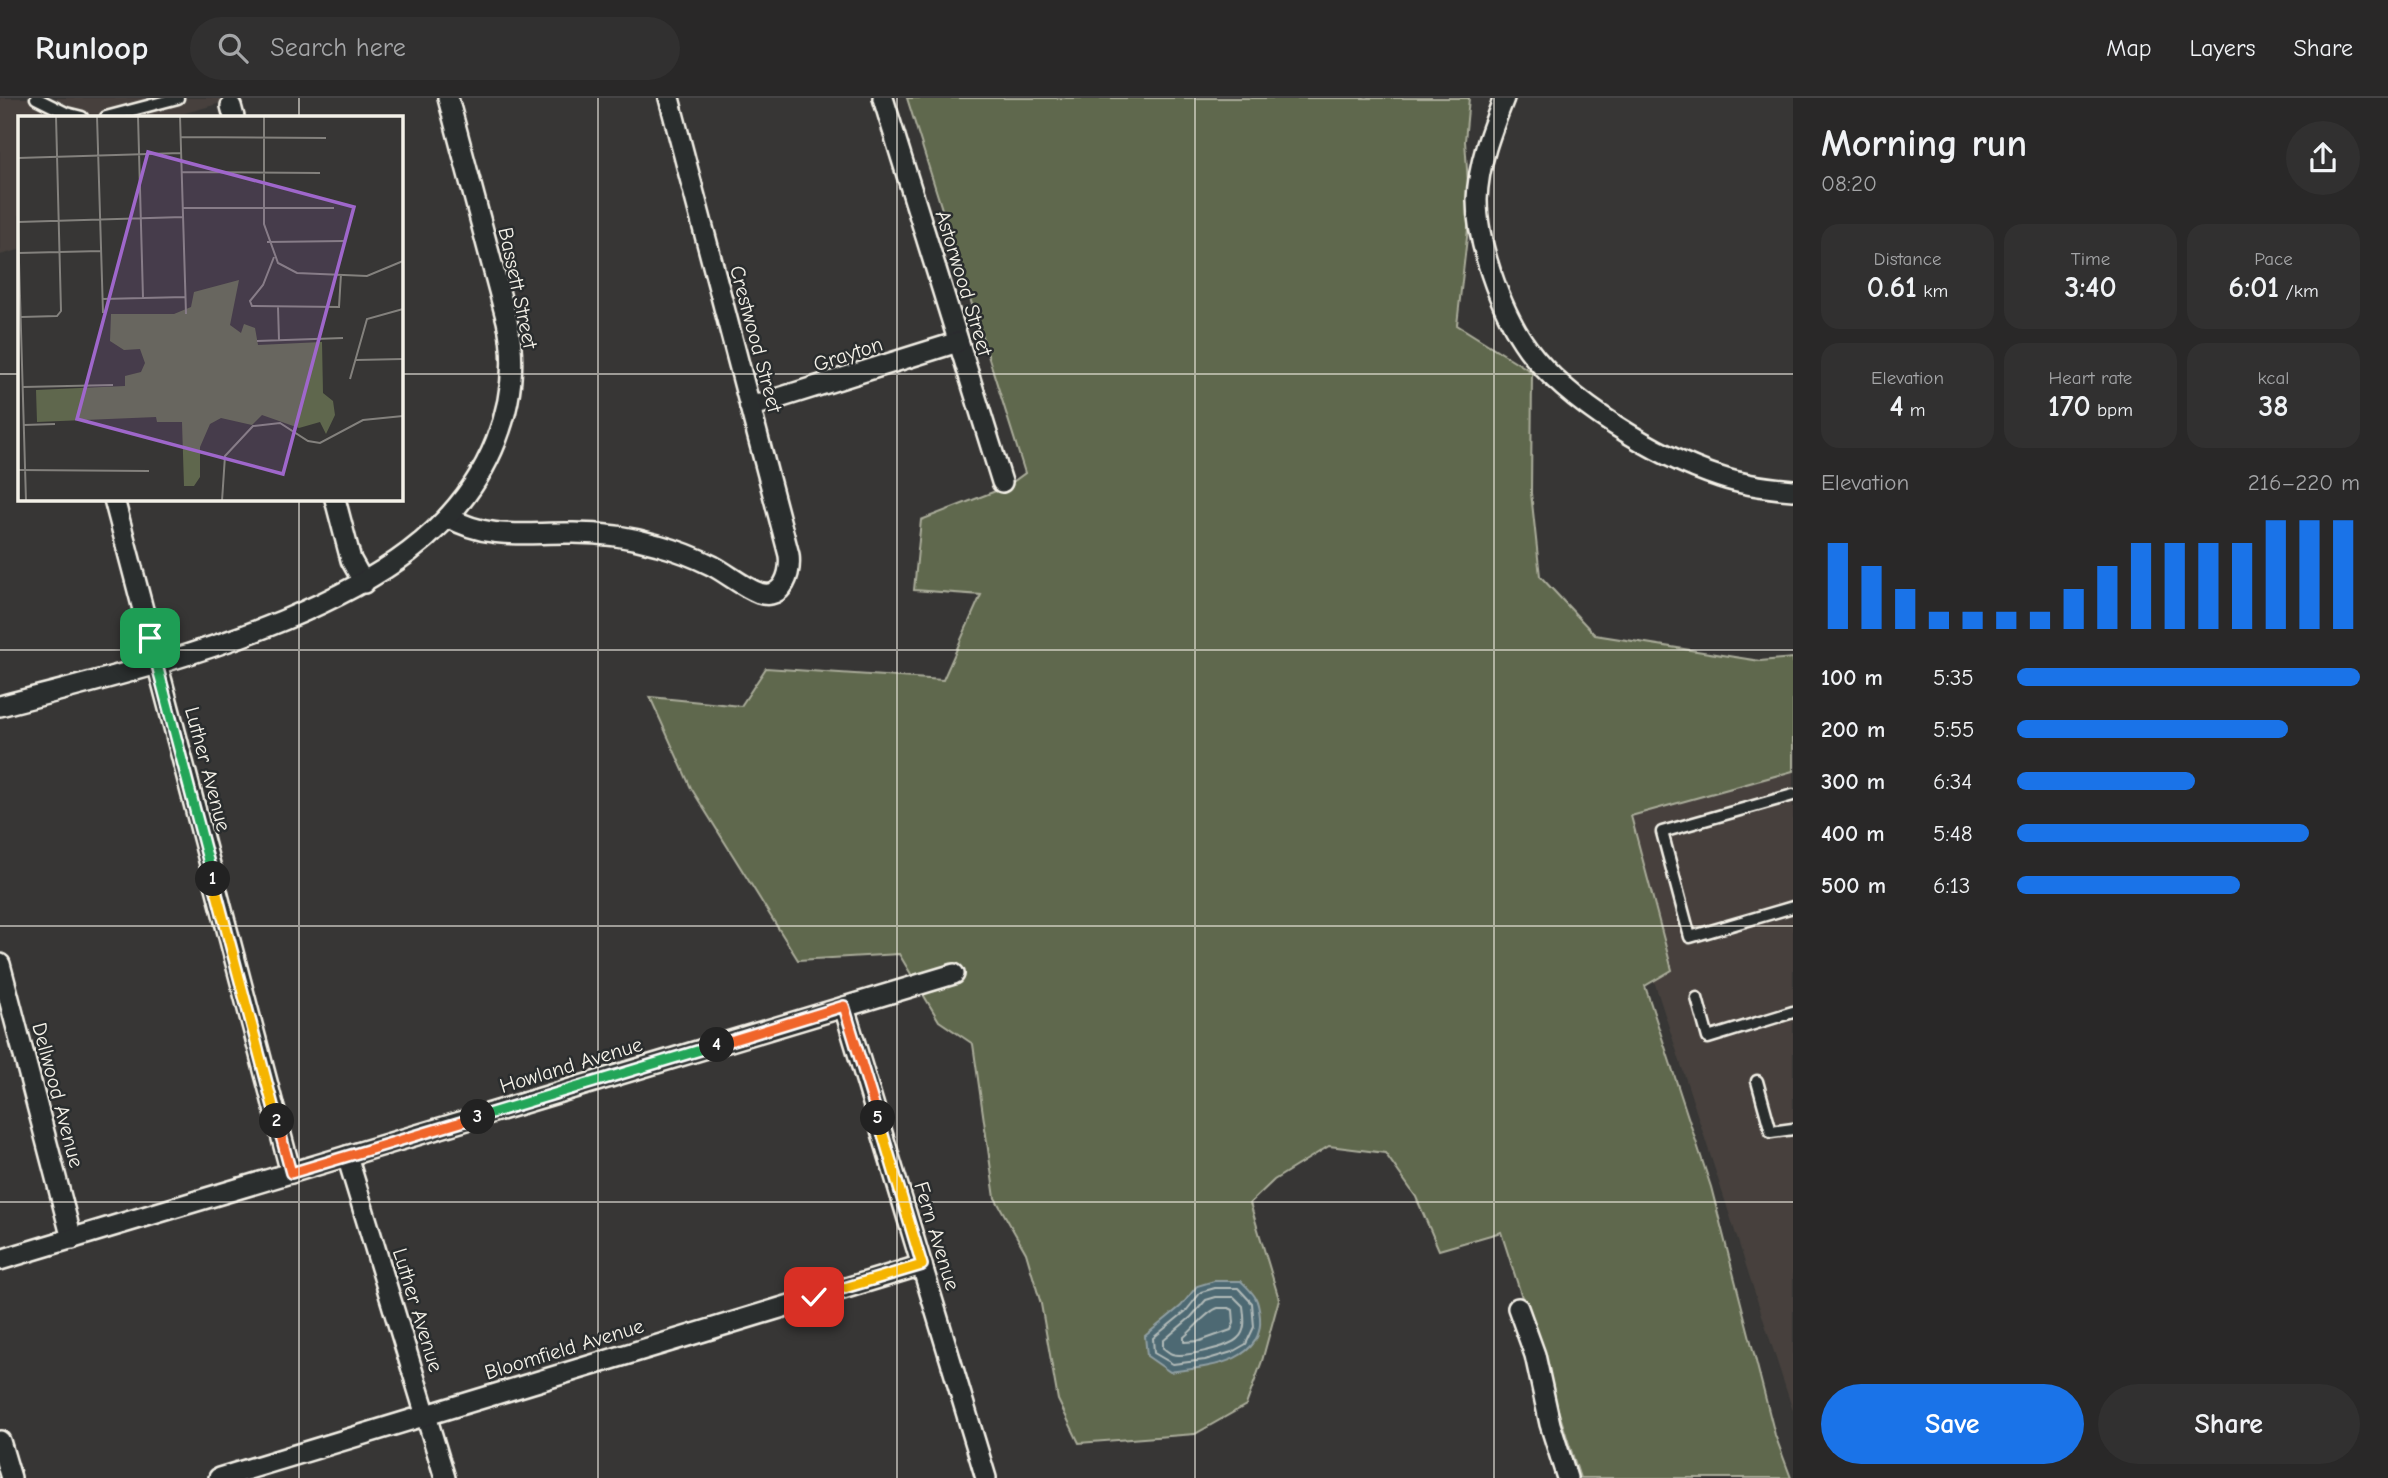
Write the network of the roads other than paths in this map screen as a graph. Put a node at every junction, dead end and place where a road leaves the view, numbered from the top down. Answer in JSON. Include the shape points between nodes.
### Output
{"nodes":[{"id":1,"x":36,"y":98,"type":"edge"},
{"id":2,"x":178,"y":98,"type":"edge"},
{"id":3,"x":448,"y":98,"type":"edge"},
{"id":4,"x":669,"y":98,"type":"edge"},
{"id":5,"x":883,"y":98,"type":"edge"},
{"id":6,"x":1504,"y":98,"type":"edge"},
{"id":7,"x":78,"y":116,"type":"edge"},
{"id":8,"x":110,"y":116,"type":"edge"},
{"id":9,"x":958,"y":342,"type":"junction"},
{"id":10,"x":750,"y":407,"type":"junction"},
{"id":11,"x":1002,"y":482,"type":"dead end"},
{"id":12,"x":1793,"y":490,"type":"edge"},
{"id":13,"x":114,"y":500,"type":"edge"},
{"id":14,"x":335,"y":500,"type":"edge"},
{"id":15,"x":448,"y":517,"type":"junction"},
{"id":16,"x":364,"y":583,"type":"junction"},
{"id":17,"x":157,"y":664,"type":"junction"},
{"id":18,"x":0,"y":706,"type":"edge"},
{"id":19,"x":1793,"y":795,"type":"edge"},
{"id":20,"x":1793,"y":906,"type":"edge"},
{"id":21,"x":0,"y":964,"type":"edge"},
{"id":22,"x":954,"y":974,"type":"dead end"},
{"id":23,"x":1697,"y":998,"type":"dead end"},
{"id":24,"x":844,"y":1006,"type":"junction"},
{"id":25,"x":1793,"y":1012,"type":"edge"},
{"id":26,"x":1757,"y":1081,"type":"dead end"},
{"id":27,"x":1793,"y":1129,"type":"edge"},
{"id":28,"x":347,"y":1156,"type":"junction"},
{"id":29,"x":291,"y":1173,"type":"junction"},
{"id":30,"x":72,"y":1239,"type":"junction"},
{"id":31,"x":0,"y":1260,"type":"edge"},
{"id":32,"x":922,"y":1265,"type":"junction"},
{"id":33,"x":1518,"y":1308,"type":"dead end"},
{"id":34,"x":426,"y":1416,"type":"junction"},
{"id":35,"x":0,"y":1441,"type":"edge"},
{"id":36,"x":11,"y":1478,"type":"edge"},
{"id":37,"x":219,"y":1478,"type":"edge"},
{"id":38,"x":445,"y":1478,"type":"edge"},
{"id":39,"x":986,"y":1478,"type":"edge"},
{"id":40,"x":1567,"y":1478,"type":"edge"}],
"edges":[{"from":1,"to":7,"type":"lane"},
{"from":2,"to":8,"type":"lane"},
{"from":3,"to":15,"type":"street","name":"Bassett Street","via":[[507,321],[511,361],[508,398],[494,446]]},
{"from":4,"to":10,"type":"street","name":"Crestwood Street"},
{"from":5,"to":9,"type":"street","name":"Astorwood Street"},
{"from":6,"to":12,"type":"street","via":[[1482,161],[1478,216],[1495,284],[1521,338],[1575,396],[1687,464],[1720,477]]},
{"from":9,"to":10,"type":"street","name":"Grayton"},
{"from":9,"to":11,"type":"street","name":"Astorwood Street"},
{"from":10,"to":15,"type":"street","name":"Crestwood Street","via":[[789,555],[788,578],[769,594],[682,552],[639,540],[589,533],[485,532]]},
{"from":13,"to":17,"type":"street","name":"Luther Avenue"},
{"from":14,"to":16,"type":"street","via":[[351,560]]},
{"from":15,"to":16,"type":"street","name":"Bassett Street","via":[[412,551]]},
{"from":16,"to":17,"type":"street","name":"Bassett Street","via":[[258,632]]},
{"from":17,"to":18,"type":"street","name":"Bassett Street"},
{"from":17,"to":29,"type":"street","name":"Luther Avenue"},
{"from":19,"to":20,"type":"lane","via":[[1662,832],[1690,937]]},
{"from":21,"to":30,"type":"street","name":"Dellwood Avenue"},
{"from":22,"to":24,"type":"street","name":"Howland Avenue"},
{"from":23,"to":25,"type":"lane","via":[[1709,1038]]},
{"from":24,"to":28,"type":"street","name":"Howland Avenue"},
{"from":24,"to":32,"type":"street","name":"Fern Avenue"},
{"from":26,"to":27,"type":"lane","via":[[1771,1132]]},
{"from":28,"to":29,"type":"street","name":"Howland Avenue"},
{"from":28,"to":34,"type":"street","name":"Luther Avenue"},
{"from":29,"to":30,"type":"street","name":"Howland Avenue"},
{"from":30,"to":31,"type":"street","name":"Howland Avenue"},
{"from":32,"to":34,"type":"street","name":"Bloomfield Avenue"},
{"from":32,"to":39,"type":"street","name":"Fern Avenue"},
{"from":33,"to":40,"type":"street"},
{"from":34,"to":37,"type":"street","name":"Bloomfield Avenue"},
{"from":34,"to":38,"type":"street","name":"Luther Avenue"},
{"from":35,"to":36,"type":"street"}]}
